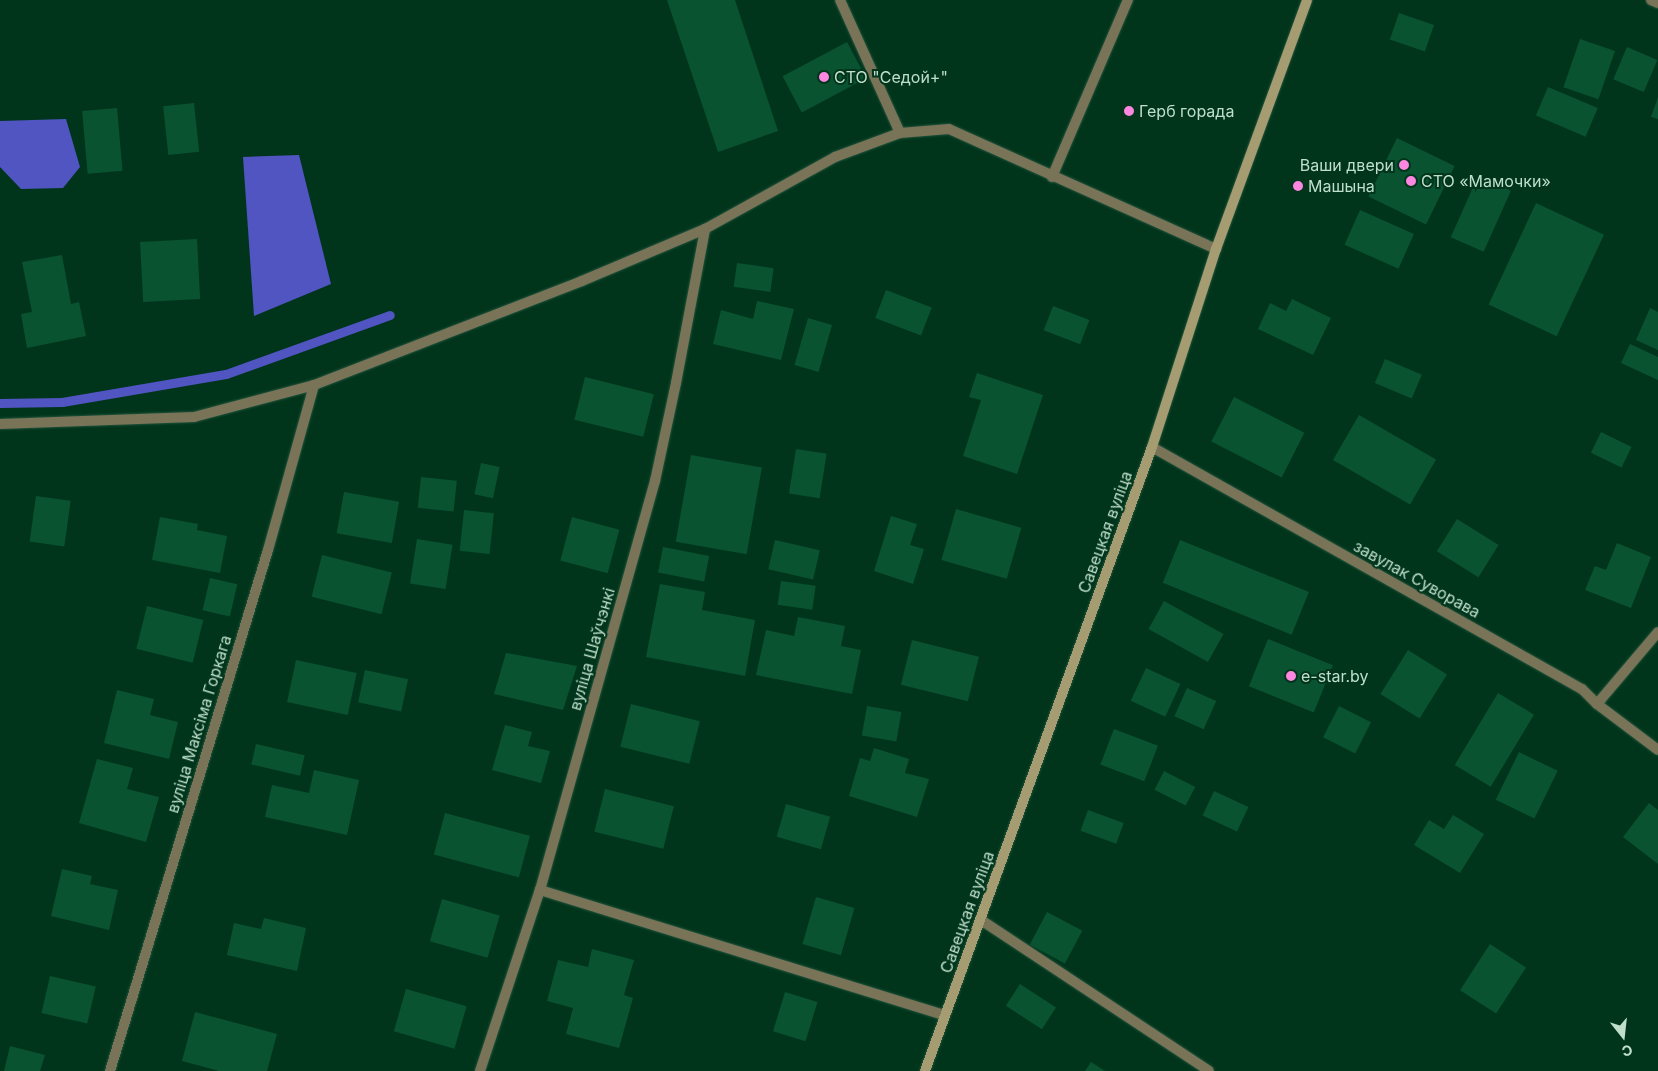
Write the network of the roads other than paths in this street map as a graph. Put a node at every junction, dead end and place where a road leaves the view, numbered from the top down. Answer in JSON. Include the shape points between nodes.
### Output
{"nodes":[{"id":1,"x":840,"y":0,"type":"edge"},
{"id":2,"x":1128,"y":0,"type":"edge"},
{"id":3,"x":1307,"y":0,"type":"edge"},
{"id":4,"x":1651,"y":0,"type":"edge"},
{"id":5,"x":1658,"y":3,"type":"edge"},
{"id":6,"x":900,"y":133,"type":"junction"},
{"id":7,"x":1052,"y":177,"type":"junction"},
{"id":8,"x":705,"y":229,"type":"junction"},
{"id":9,"x":1216,"y":249,"type":"junction"},
{"id":10,"x":314,"y":385,"type":"junction"},
{"id":11,"x":0,"y":424,"type":"edge"},
{"id":12,"x":1152,"y":446,"type":"junction"},
{"id":13,"x":1658,"y":632,"type":"edge"},
{"id":14,"x":1597,"y":704,"type":"junction"},
{"id":15,"x":1658,"y":750,"type":"edge"},
{"id":16,"x":540,"y":890,"type":"junction"},
{"id":17,"x":981,"y":920,"type":"junction"},
{"id":18,"x":945,"y":1015,"type":"junction"},
{"id":19,"x":110,"y":1071,"type":"edge"},
{"id":20,"x":480,"y":1071,"type":"edge"},
{"id":21,"x":925,"y":1071,"type":"edge"},
{"id":22,"x":1210,"y":1071,"type":"edge"}],
"edges":[{"from":1,"to":6,"type":"street"},
{"from":2,"to":7,"type":"street"},
{"from":3,"to":9,"type":"main road","name":"Савецкая вуліца"},
{"from":4,"to":5,"type":"street"},
{"from":6,"to":7,"type":"street","via":[[949,129]]},
{"from":6,"to":8,"type":"street","via":[[835,157]]},
{"from":7,"to":9,"type":"street"},
{"from":8,"to":10,"type":"street"},
{"from":8,"to":16,"type":"street","name":"вуліца Шаўчэнкі","via":[[655,481]]},
{"from":9,"to":12,"type":"main road","name":"Савецкая вуліца"},
{"from":10,"to":11,"type":"street","via":[[194,417]]},
{"from":10,"to":19,"type":"street","name":"вуліца Максіма Горкага","via":[[268,550]]},
{"from":12,"to":14,"type":"street","name":"завулак Суворава","via":[[1582,689]]},
{"from":12,"to":17,"type":"main road","name":"Савецкая вуліца"},
{"from":13,"to":14,"type":"street"},
{"from":14,"to":15,"type":"street","name":"завулак Суворава"},
{"from":16,"to":18,"type":"street"},
{"from":16,"to":20,"type":"street","name":"вуліца Шаўчэнкі"},
{"from":17,"to":18,"type":"main road","name":"Савецкая вуліца"},
{"from":17,"to":22,"type":"street"},
{"from":18,"to":21,"type":"main road","name":"Савецкая вуліца"}]}
